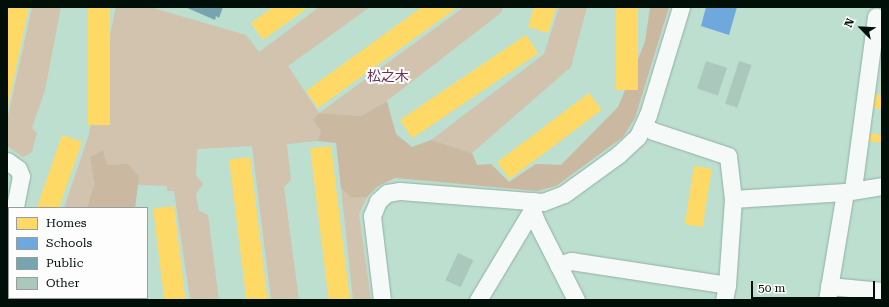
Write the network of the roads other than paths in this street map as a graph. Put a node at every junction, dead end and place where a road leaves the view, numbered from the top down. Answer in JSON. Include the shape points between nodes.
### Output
{"nodes":[{"id":1,"x":681,"y":7,"type":"edge"},
{"id":2,"x":876,"y":17,"type":"dead end"},
{"id":3,"x":644,"y":126,"type":"junction"},
{"id":4,"x":7,"y":162,"type":"edge"},
{"id":5,"x":882,"y":186,"type":"edge"},
{"id":6,"x":849,"y":190,"type":"junction"},
{"id":7,"x":733,"y":199,"type":"junction"},
{"id":8,"x":533,"y":205,"type":"junction"},
{"id":9,"x":15,"y":207,"type":"edge"},
{"id":10,"x":558,"y":265,"type":"junction"},
{"id":11,"x":882,"y":291,"type":"edge"},
{"id":12,"x":726,"y":292,"type":"edge"},
{"id":13,"x":828,"y":293,"type":"edge"},
{"id":14,"x":382,"y":300,"type":"edge"},
{"id":15,"x":478,"y":300,"type":"edge"},
{"id":16,"x":576,"y":300,"type":"edge"}],
"edges":[{"from":1,"to":3,"type":"street"},
{"from":2,"to":6,"type":"street"},
{"from":3,"to":7,"type":"street","via":[[728,156]]},
{"from":3,"to":8,"type":"street","via":[[638,136],[619,154],[564,194]]},
{"from":4,"to":9,"type":"street","via":[[18,169],[21,176]]},
{"from":5,"to":6,"type":"street"},
{"from":6,"to":7,"type":"street"},
{"from":6,"to":13,"type":"street"},
{"from":7,"to":12,"type":"street"},
{"from":8,"to":10,"type":"street"},
{"from":8,"to":14,"type":"street","via":[[400,191],[388,193],[374,206],[372,216]]},
{"from":8,"to":15,"type":"street"},
{"from":10,"to":12,"type":"street","via":[[571,261]]},
{"from":10,"to":16,"type":"street"},
{"from":11,"to":13,"type":"street"}]}
